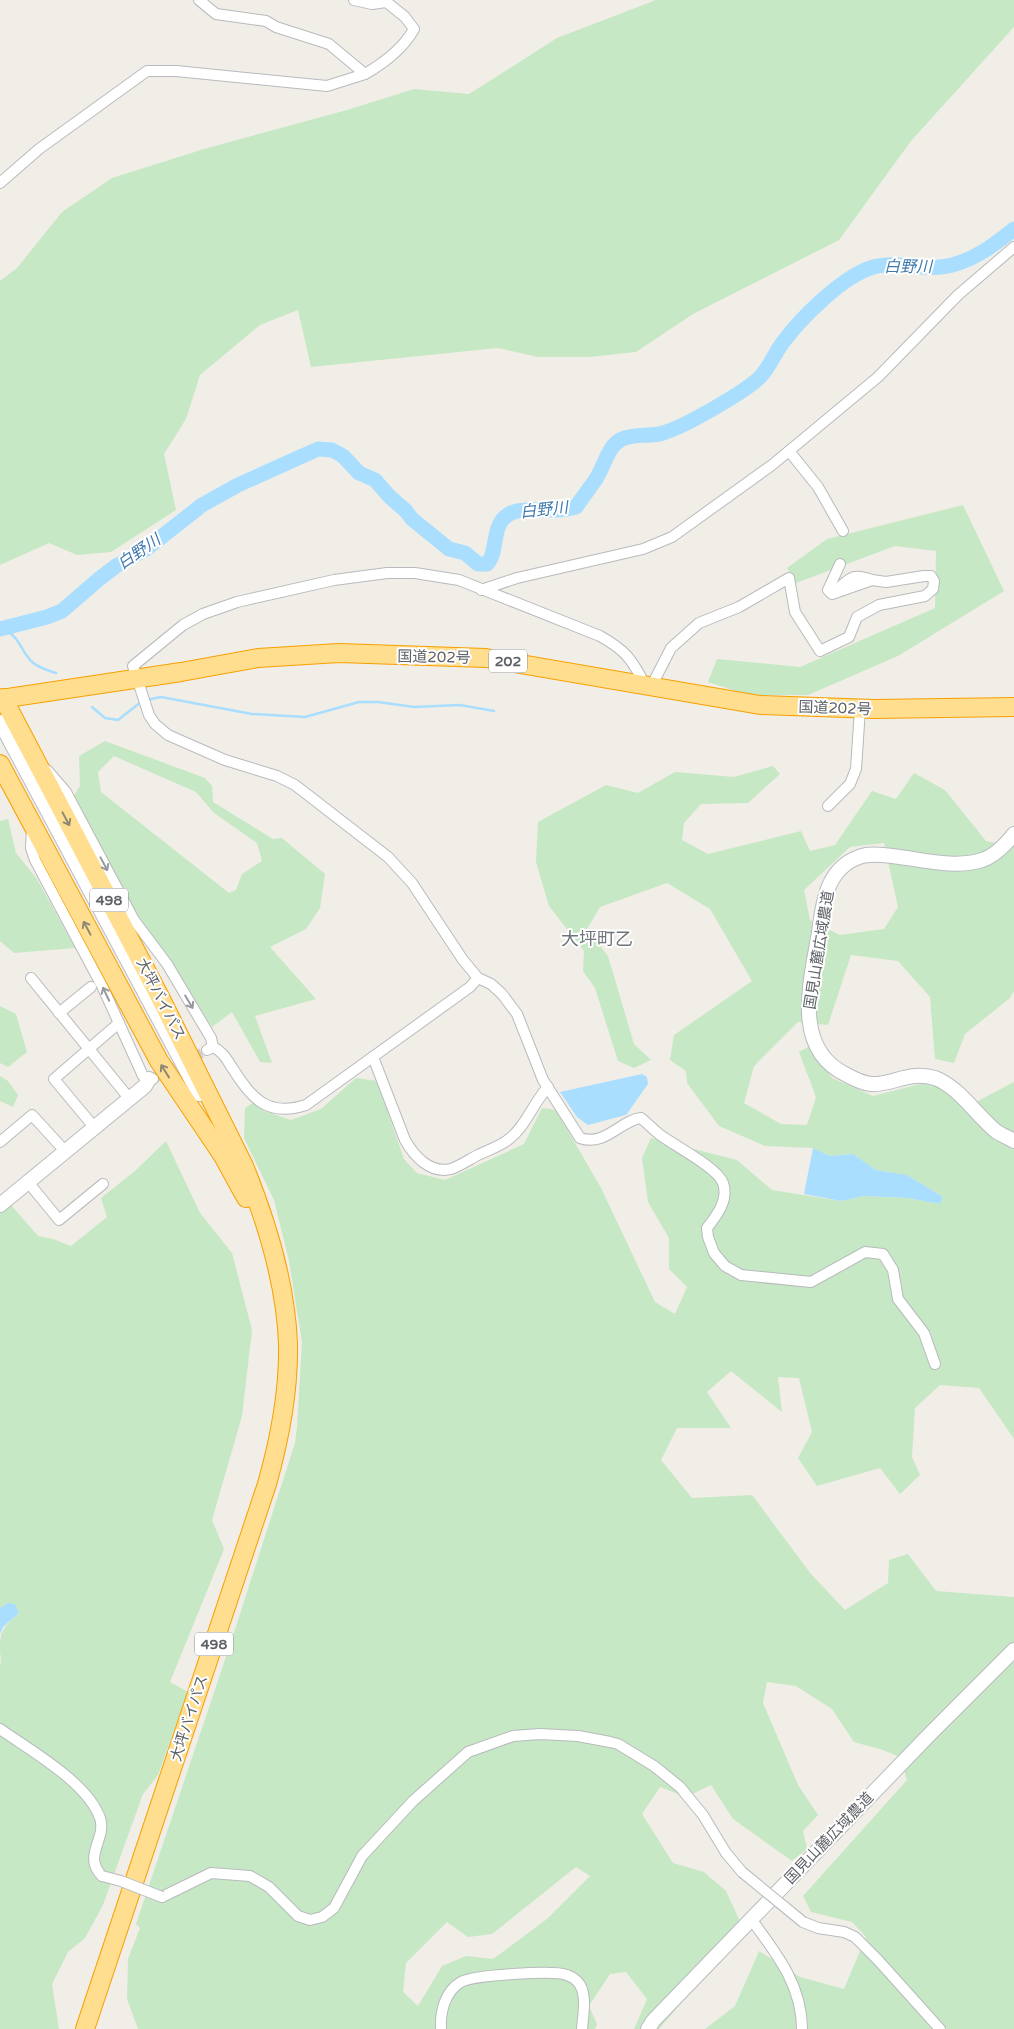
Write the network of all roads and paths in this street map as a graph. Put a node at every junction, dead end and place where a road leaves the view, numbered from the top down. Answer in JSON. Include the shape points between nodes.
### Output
{"nodes":[{"id":1,"x":200,"y":0,"type":"edge"},
{"id":2,"x":354,"y":0,"type":"edge"},
{"id":3,"x":385,"y":1,"type":"edge"},
{"id":4,"x":365,"y":74,"type":"junction"},
{"id":5,"x":0,"y":183,"type":"edge"},
{"id":6,"x":1014,"y":248,"type":"edge"},
{"id":7,"x":789,"y":451,"type":"junction"},
{"id":8,"x":843,"y":530,"type":"dead end"},
{"id":9,"x":840,"y":564,"type":"dead end"},
{"id":10,"x":481,"y":590,"type":"junction"},
{"id":11,"x":137,"y":678,"type":"junction"},
{"id":12,"x":648,"y":685,"type":"junction"},
{"id":13,"x":1,"y":697,"type":"edge"},
{"id":14,"x":1014,"y":707,"type":"edge"},
{"id":15,"x":860,"y":709,"type":"junction"},
{"id":16,"x":0,"y":722,"type":"edge"},
{"id":17,"x":30,"y":751,"type":"junction"},
{"id":18,"x":0,"y":764,"type":"edge"},
{"id":19,"x":828,"y":806,"type":"dead end"},
{"id":20,"x":32,"y":824,"type":"junction"},
{"id":21,"x":1014,"y":834,"type":"edge"},
{"id":22,"x":31,"y":978,"type":"dead end"},
{"id":23,"x":478,"y":978,"type":"junction"},
{"id":24,"x":90,"y":987,"type":"dead end"},
{"id":25,"x":60,"y":1013,"type":"junction"},
{"id":26,"x":119,"y":1023,"type":"junction"},
{"id":27,"x":88,"y":1049,"type":"junction"},
{"id":28,"x":373,"y":1057,"type":"junction"},
{"id":29,"x":151,"y":1079,"type":"joint"},
{"id":30,"x":548,"y":1087,"type":"junction"},
{"id":31,"x":129,"y":1098,"type":"junction"},
{"id":32,"x":94,"y":1127,"type":"junction"},
{"id":33,"x":1014,"y":1141,"type":"edge"},
{"id":34,"x":0,"y":1142,"type":"edge"},
{"id":35,"x":65,"y":1151,"type":"junction"},
{"id":36,"x":28,"y":1182,"type":"junction"},
{"id":37,"x":103,"y":1184,"type":"dead end"},
{"id":38,"x":0,"y":1205,"type":"edge"},
{"id":39,"x":272,"y":1252,"type":"junction"},
{"id":40,"x":285,"y":1314,"type":"junction"},
{"id":41,"x":935,"y":1364,"type":"dead end"},
{"id":42,"x":1014,"y":1650,"type":"edge"},
{"id":43,"x":0,"y":1729,"type":"edge"},
{"id":44,"x":752,"y":1919,"type":"junction"},
{"id":45,"x":85,"y":2029,"type":"edge"},
{"id":46,"x":441,"y":2029,"type":"edge"},
{"id":47,"x":582,"y":2029,"type":"edge"},
{"id":48,"x":648,"y":2029,"type":"edge"},
{"id":49,"x":802,"y":2029,"type":"edge"},
{"id":50,"x":940,"y":2029,"type":"edge"}],
"edges":[{"from":1,"to":4,"type":"street","via":[[216,14],[266,21],[329,44]]},
{"from":2,"to":3,"type":"street","via":[[372,4]]},
{"from":3,"to":4,"type":"street","via":[[414,29],[402,46]]},
{"from":4,"to":5,"type":"street","via":[[327,86],[147,71],[39,149]]},
{"from":6,"to":7,"type":"street","via":[[958,295],[878,377]]},
{"from":7,"to":8,"type":"street","via":[[818,487]]},
{"from":7,"to":10,"type":"street","via":[[672,537]]},
{"from":9,"to":12,"type":"street","via":[[828,590],[832,594],[872,580],[886,582],[924,576],[931,576],[933,589],[925,596],[879,605],[857,617],[849,637],[820,651],[795,612],[789,578],[739,607],[699,622],[671,648]]},
{"from":10,"to":11,"type":"street","via":[[459,580],[434,575],[388,573],[334,580],[237,602],[202,614],[183,625],[134,666]]},
{"from":10,"to":12,"type":"street","via":[[567,622],[619,647]]},
{"from":11,"to":12,"type":"highway","name":"国道202号","number":"202","via":[[258,658],[338,653],[486,658]]},
{"from":11,"to":13,"type":"highway","name":"国道202号","number":"202"},
{"from":11,"to":23,"type":"street","via":[[148,715],[168,736],[295,785],[388,857],[412,883]]},
{"from":12,"to":15,"type":"highway","name":"国道202号","number":"202","via":[[760,705]]},
{"from":13,"to":17,"type":"highway","name":"大坪バイパス","number":"498"},
{"from":14,"to":15,"type":"highway","name":"国道202号","number":"202"},
{"from":15,"to":19,"type":"street","via":[[856,769],[850,784]]},
{"from":16,"to":39,"type":"street","via":[[234,1159]]},
{"from":17,"to":28,"type":"street","one_way":true,"via":[[66,792],[134,920],[167,964],[211,1038],[210,1048],[220,1050],[256,1099],[272,1107],[290,1110],[306,1105]]},
{"from":17,"to":39,"type":"highway","name":"大坪バイパス","number":"498","one_way":true,"via":[[160,997],[236,1150],[254,1191]]},
{"from":18,"to":20,"type":"highway","name":"大坪バイパス","number":"498"},
{"from":26,"to":20,"type":"street","one_way":true,"via":[[35,860],[31,848]]},
{"from":40,"to":20,"type":"highway","name":"大坪バイパス","number":"498","one_way":true,"via":[[269,1253],[248,1201],[223,1156],[159,1061]]},
{"from":21,"to":33,"type":"street","name":"国見山麓広域農道","via":[[983,860],[960,864],[876,854],[861,856],[844,866],[828,884],[823,902],[809,1009],[816,1046],[824,1060],[837,1070],[872,1084],[917,1075],[943,1082],[998,1132]]},
{"from":22,"to":25,"type":"street"},
{"from":23,"to":28,"type":"street"},
{"from":23,"to":30,"type":"street","via":[[491,984],[518,1014]]},
{"from":24,"to":25,"type":"street"},
{"from":25,"to":27,"type":"street"},
{"from":26,"to":27,"type":"street"},
{"from":26,"to":29,"type":"street","via":[[142,1076]]},
{"from":27,"to":31,"type":"street"},
{"from":27,"to":32,"type":"street","via":[[54,1079]]},
{"from":28,"to":30,"type":"street","via":[[412,1152],[421,1162],[439,1169],[450,1169],[509,1140]]},
{"from":29,"to":31,"type":"street"},
{"from":30,"to":41,"type":"street","via":[[580,1138],[587,1140],[613,1133],[642,1118],[659,1134],[710,1168],[723,1182],[724,1197],[718,1214],[707,1228],[708,1237],[714,1253],[725,1266],[740,1275],[811,1282],[865,1252],[882,1254],[893,1270],[898,1299],[924,1333]]},
{"from":31,"to":32,"type":"street"},
{"from":32,"to":35,"type":"street"},
{"from":34,"to":35,"type":"street","via":[[32,1115]]},
{"from":35,"to":36,"type":"street"},
{"from":36,"to":37,"type":"street","via":[[59,1220]]},
{"from":36,"to":38,"type":"street"},
{"from":39,"to":40,"type":"highway","name":"大坪バイパス","number":"498"},
{"from":40,"to":45,"type":"highway","name":"大坪バイパス","number":"498","via":[[288,1344],[285,1402],[275,1457]]},
{"from":42,"to":44,"type":"street","name":"国見山麓広域農道"},
{"from":43,"to":50,"type":"street","bridge":true,"via":[[75,1783],[91,1803],[100,1818],[93,1860],[102,1876],[162,1897],[211,1873],[250,1876],[269,1887],[298,1916],[310,1920],[322,1917],[334,1908],[362,1856],[413,1801],[468,1752],[513,1736],[540,1734],[578,1736],[618,1744],[680,1787],[703,1814],[726,1853],[742,1872],[802,1922],[855,1937]]},
{"from":44,"to":48,"type":"street","name":"国見山麓広域農道","via":[[652,2021]]},
{"from":44,"to":49,"type":"street","via":[[790,1976]]},
{"from":46,"to":47,"type":"street","via":[[448,1992],[466,1980],[558,1974],[577,1980],[582,1991]]}]}
